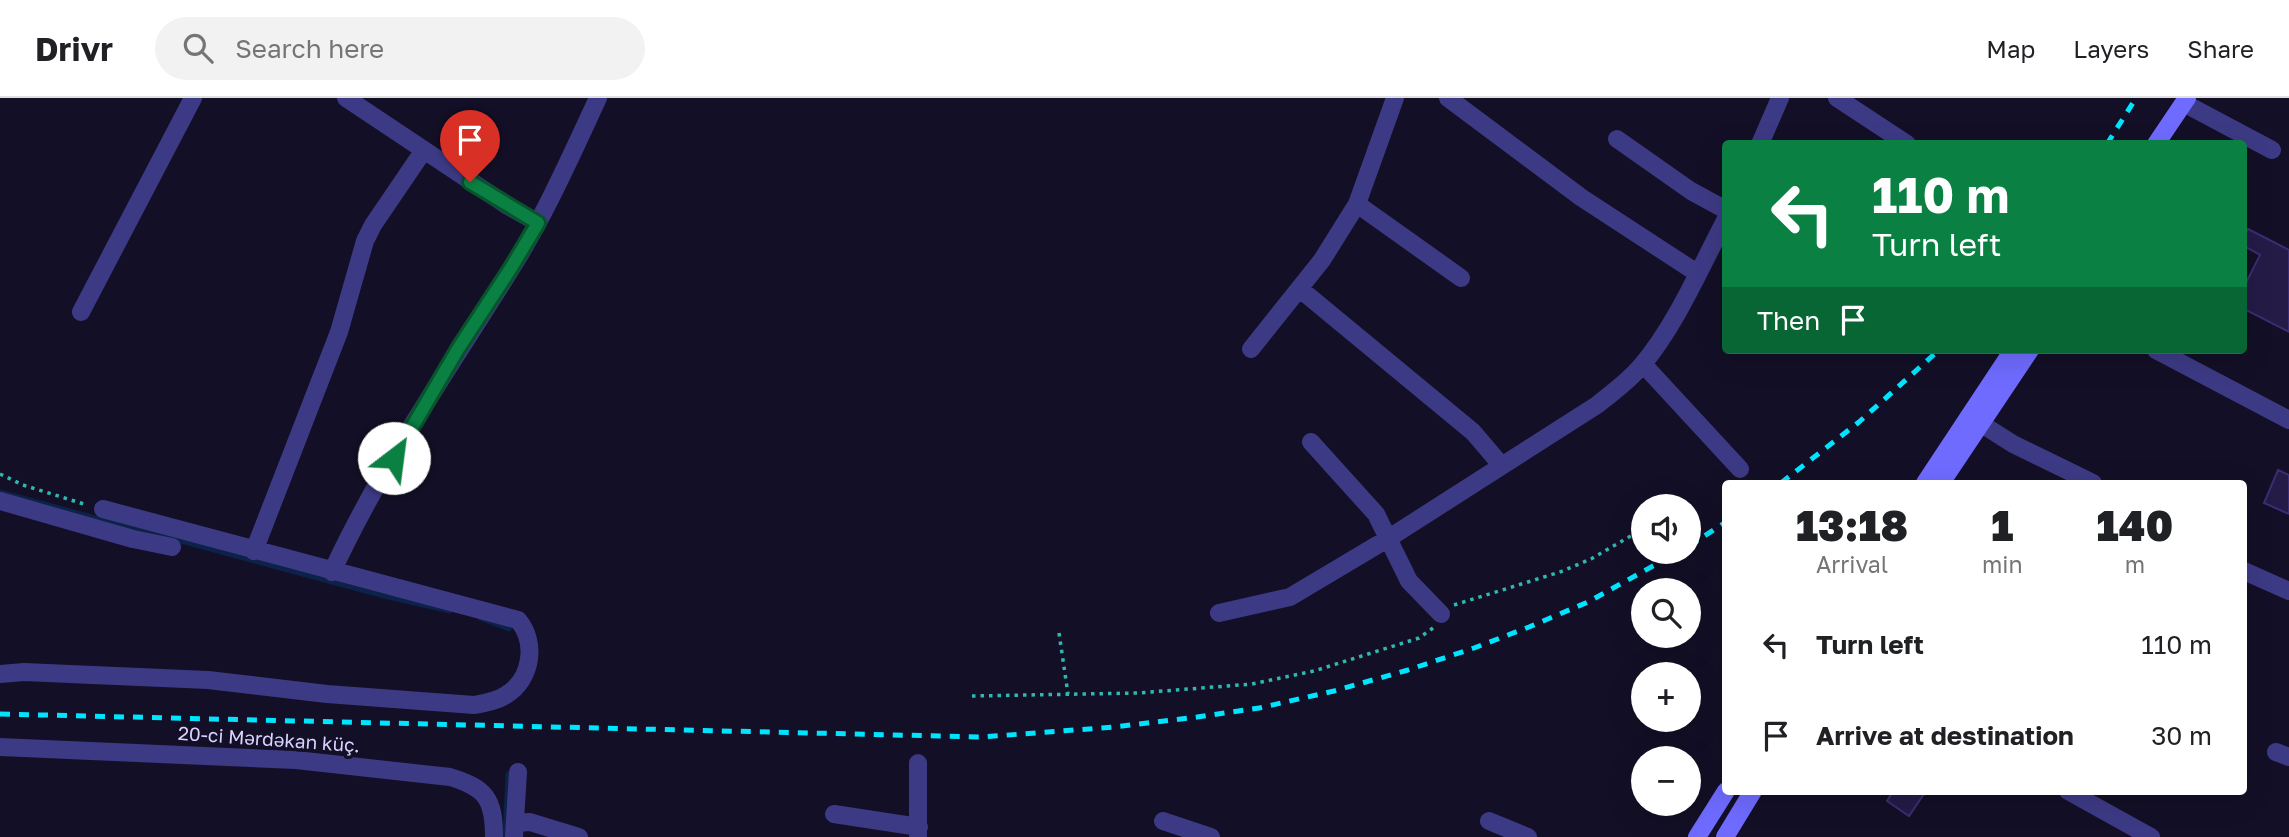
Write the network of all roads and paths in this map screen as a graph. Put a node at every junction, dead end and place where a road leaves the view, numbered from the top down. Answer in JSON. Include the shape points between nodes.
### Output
{"nodes":[{"id":1,"x":193,"y":98,"type":"edge"},
{"id":2,"x":346,"y":98,"type":"edge"},
{"id":3,"x":598,"y":98,"type":"edge"},
{"id":4,"x":1395,"y":98,"type":"edge"},
{"id":5,"x":1448,"y":98,"type":"edge"},
{"id":6,"x":1780,"y":98,"type":"edge"},
{"id":7,"x":1837,"y":98,"type":"edge"},
{"id":8,"x":2194,"y":101,"type":"edge"},
{"id":9,"x":1617,"y":139,"type":"dead end"},
{"id":10,"x":1762,"y":140,"type":"edge"},
{"id":11,"x":1901,"y":140,"type":"edge"},
{"id":12,"x":2160,"y":140,"type":"edge"},
{"id":13,"x":2171,"y":140,"type":"edge"},
{"id":14,"x":424,"y":150,"type":"junction"},
{"id":15,"x":2272,"y":150,"type":"dead end"},
{"id":16,"x":1357,"y":204,"type":"junction"},
{"id":17,"x":1722,"y":208,"type":"edge"},
{"id":18,"x":538,"y":223,"type":"junction"},
{"id":19,"x":1722,"y":227,"type":"edge"},
{"id":20,"x":1698,"y":273,"type":"junction"},
{"id":21,"x":1461,"y":278,"type":"dead end"},
{"id":22,"x":1300,"y":289,"type":"junction"},
{"id":23,"x":81,"y":312,"type":"dead end"},
{"id":24,"x":1251,"y":349,"type":"dead end"},
{"id":25,"x":2011,"y":354,"type":"edge"},
{"id":26,"x":2026,"y":354,"type":"edge"},
{"id":27,"x":2164,"y":354,"type":"edge"},
{"id":28,"x":1643,"y":365,"type":"junction"},
{"id":29,"x":1975,"y":419,"type":"junction"},
{"id":30,"x":2289,"y":420,"type":"edge"},
{"id":31,"x":1311,"y":442,"type":"dead end"},
{"id":32,"x":1502,"y":466,"type":"junction"},
{"id":33,"x":1740,"y":469,"type":"dead end"},
{"id":34,"x":0,"y":474,"type":"edge"},
{"id":35,"x":1927,"y":480,"type":"edge"},
{"id":36,"x":1943,"y":480,"type":"edge"},
{"id":37,"x":2087,"y":480,"type":"edge"},
{"id":38,"x":0,"y":501,"type":"edge"},
{"id":39,"x":103,"y":509,"type":"joint"},
{"id":40,"x":1631,"y":536,"type":"edge"},
{"id":41,"x":1389,"y":538,"type":"junction"},
{"id":42,"x":172,"y":547,"type":"dead end"},
{"id":43,"x":254,"y":551,"type":"junction"},
{"id":44,"x":332,"y":572,"type":"junction"},
{"id":45,"x":2247,"y":572,"type":"edge"},
{"id":46,"x":2289,"y":591,"type":"edge"},
{"id":47,"x":1219,"y":612,"type":"dead end"},
{"id":48,"x":1441,"y":614,"type":"junction"},
{"id":49,"x":1059,"y":633,"type":"dead end"},
{"id":50,"x":0,"y":674,"type":"edge"},
{"id":51,"x":1068,"y":694,"type":"junction"},
{"id":52,"x":972,"y":696,"type":"dead end"},
{"id":53,"x":0,"y":747,"type":"edge"},
{"id":54,"x":918,"y":762,"type":"dead end"},
{"id":55,"x":518,"y":772,"type":"dead end"},
{"id":56,"x":1723,"y":795,"type":"edge"},
{"id":57,"x":1751,"y":795,"type":"edge"},
{"id":58,"x":2078,"y":795,"type":"edge"},
{"id":59,"x":834,"y":814,"type":"dead end"},
{"id":60,"x":1163,"y":821,"type":"dead end"},
{"id":61,"x":1489,"y":821,"type":"dead end"},
{"id":62,"x":515,"y":830,"type":"edge"},
{"id":63,"x":918,"y":832,"type":"edge"},
{"id":64,"x":494,"y":837,"type":"edge"},
{"id":65,"x":579,"y":837,"type":"edge"},
{"id":66,"x":1211,"y":837,"type":"edge"},
{"id":67,"x":1528,"y":837,"type":"edge"},
{"id":68,"x":1697,"y":837,"type":"edge"},
{"id":69,"x":1725,"y":837,"type":"edge"},
{"id":70,"x":2151,"y":837,"type":"edge"}],
"edges":[{"from":1,"to":23,"type":"street"},
{"from":2,"to":14,"type":"street"},
{"from":3,"to":18,"type":"street"},
{"from":4,"to":16,"type":"street"},
{"from":5,"to":20,"type":"street","via":[[1582,198]]},
{"from":6,"to":10,"type":"street"},
{"from":7,"to":11,"type":"street"},
{"from":8,"to":12,"type":"main road"},
{"from":8,"to":13,"type":"main road"},
{"from":8,"to":15,"type":"street"},
{"from":9,"to":17,"type":"street"},
{"from":14,"to":18,"type":"street"},
{"from":14,"to":43,"type":"street","via":[[365,241],[339,332]]},
{"from":16,"to":21,"type":"street"},
{"from":16,"to":22,"type":"street"},
{"from":18,"to":44,"type":"street","via":[[458,349],[355,524]]},
{"from":19,"to":20,"type":"street"},
{"from":20,"to":28,"type":"street"},
{"from":22,"to":24,"type":"street"},
{"from":22,"to":32,"type":"street","via":[[1473,432]]},
{"from":25,"to":29,"type":"main road"},
{"from":26,"to":29,"type":"main road"},
{"from":27,"to":30,"type":"street"},
{"from":28,"to":32,"type":"street","via":[[1597,405]]},
{"from":28,"to":33,"type":"street"},
{"from":29,"to":35,"type":"main road"},
{"from":29,"to":36,"type":"main road"},
{"from":29,"to":37,"type":"street","via":[[2013,444]]},
{"from":31,"to":41,"type":"street","via":[[1363,497]]},
{"from":32,"to":41,"type":"street"},
{"from":34,"to":39,"type":"path"},
{"from":38,"to":42,"type":"street"},
{"from":39,"to":43,"type":"street"},
{"from":40,"to":48,"type":"path","via":[[1560,572],[1461,602]]},
{"from":41,"to":47,"type":"street","via":[[1290,597]]},
{"from":41,"to":48,"type":"street","via":[[1409,581]]},
{"from":43,"to":44,"type":"street"},
{"from":44,"to":50,"type":"street","via":[[518,620],[530,643],[520,682],[506,696],[474,705],[208,680]]},
{"from":45,"to":46,"type":"street"},
{"from":48,"to":51,"type":"path","via":[[1419,638],[1314,671],[1240,685]]},
{"from":49,"to":51,"type":"path"},
{"from":51,"to":52,"type":"path"},
{"from":53,"to":64,"type":"street","name":"20-ci Mərdəkan küç.","via":[[296,760],[450,776],[481,790],[488,799]]},
{"from":54,"to":63,"type":"street"},
{"from":55,"to":62,"type":"street"},
{"from":56,"to":68,"type":"main road"},
{"from":57,"to":69,"type":"main road"},
{"from":58,"to":70,"type":"street"},
{"from":59,"to":63,"type":"street"},
{"from":60,"to":66,"type":"street"},
{"from":61,"to":67,"type":"street"},
{"from":62,"to":65,"type":"street","via":[[530,822]]}]}
